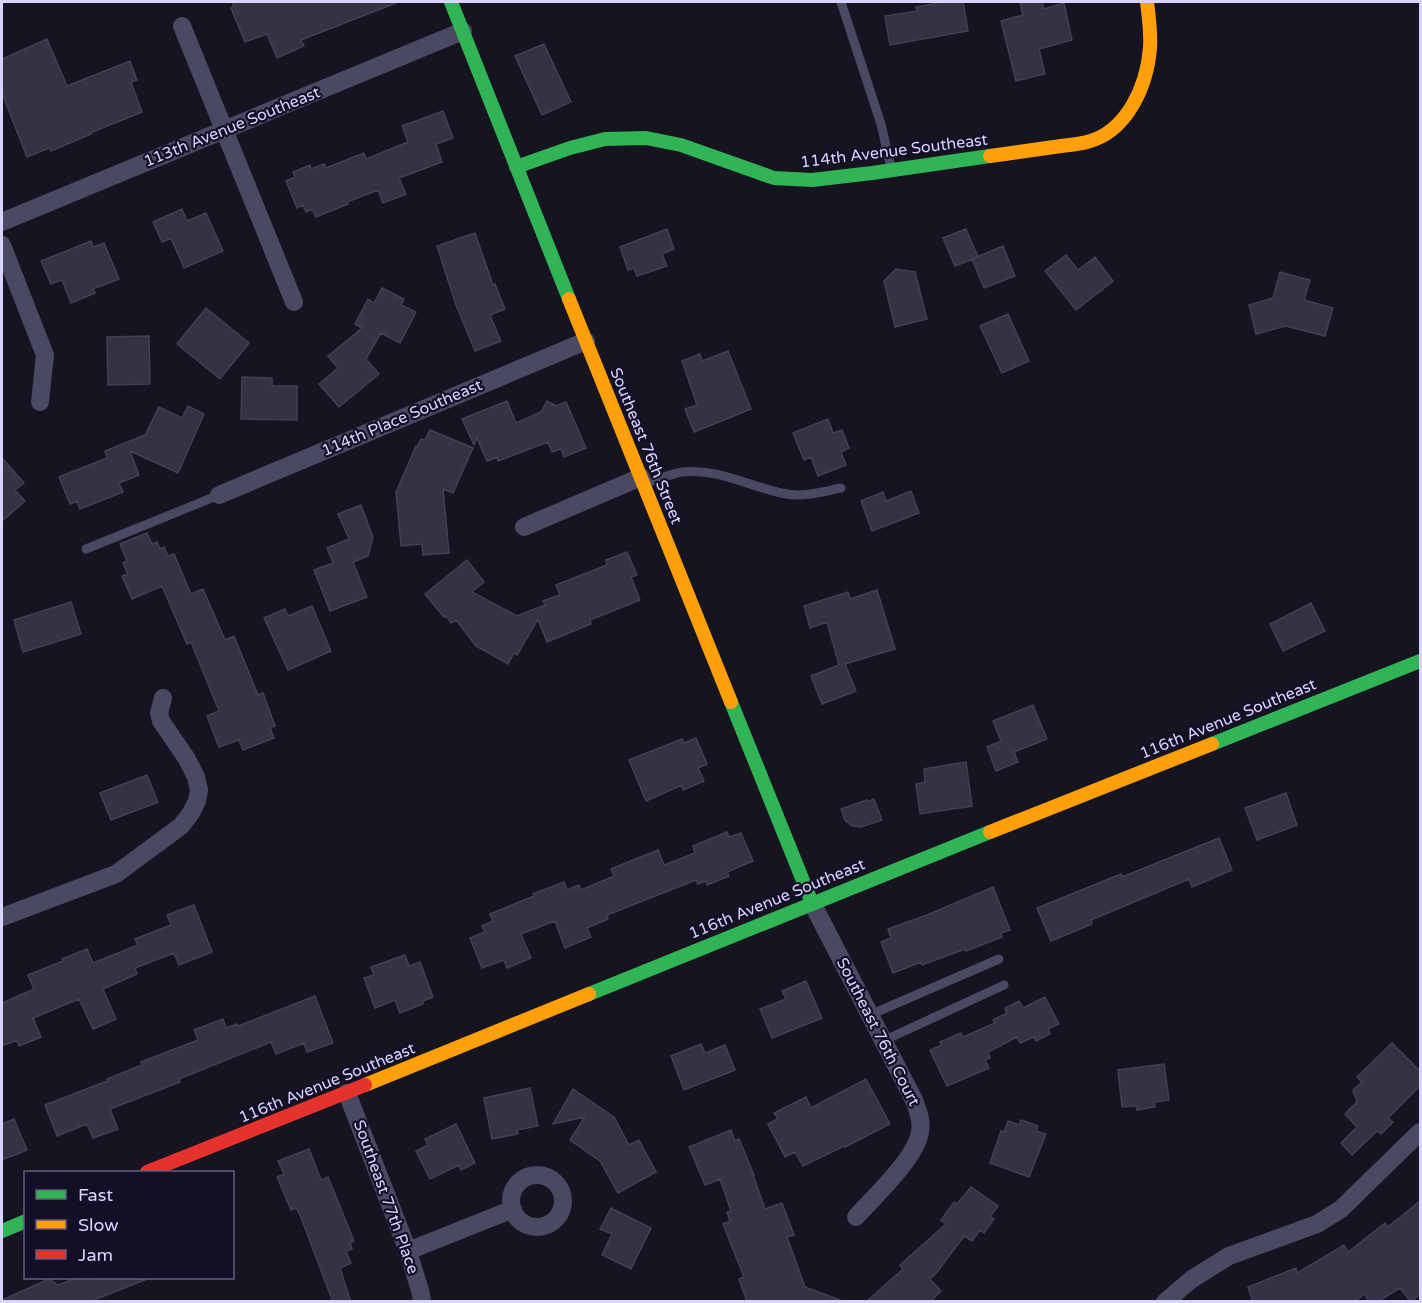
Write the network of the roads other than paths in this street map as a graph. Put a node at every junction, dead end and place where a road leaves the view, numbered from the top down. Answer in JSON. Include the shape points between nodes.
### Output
{"nodes":[{"id":1,"x":451,"y":2,"type":"edge"},
{"id":2,"x":841,"y":2,"type":"edge"},
{"id":3,"x":1147,"y":2,"type":"edge"},
{"id":4,"x":182,"y":26,"type":"dead end"},
{"id":5,"x":463,"y":31,"type":"junction"},
{"id":6,"x":224,"y":131,"type":"junction"},
{"id":7,"x":516,"y":167,"type":"junction"},
{"id":8,"x":891,"y":170,"type":"junction"},
{"id":9,"x":2,"y":222,"type":"edge"},
{"id":10,"x":2,"y":245,"type":"edge"},
{"id":11,"x":294,"y":302,"type":"dead end"},
{"id":12,"x":586,"y":341,"type":"junction"},
{"id":13,"x":40,"y":402,"type":"dead end"},
{"id":14,"x":642,"y":481,"type":"junction"},
{"id":15,"x":841,"y":488,"type":"dead end"},
{"id":16,"x":219,"y":495,"type":"joint"},
{"id":17,"x":524,"y":527,"type":"dead end"},
{"id":18,"x":86,"y":549,"type":"dead end"},
{"id":19,"x":1420,"y":661,"type":"edge"},
{"id":20,"x":164,"y":698,"type":"dead end"},
{"id":21,"x":812,"y":903,"type":"junction"},
{"id":22,"x":2,"y":917,"type":"edge"},
{"id":23,"x":999,"y":959,"type":"dead end"},
{"id":24,"x":1004,"y":986,"type":"dead end"},
{"id":25,"x":870,"y":1015,"type":"junction"},
{"id":26,"x":883,"y":1041,"type":"junction"},
{"id":27,"x":347,"y":1093,"type":"junction"},
{"id":28,"x":1420,"y":1132,"type":"edge"},
{"id":29,"x":152,"y":1171,"type":"edge"},
{"id":30,"x":513,"y":1209,"type":"dead end"},
{"id":31,"x":856,"y":1217,"type":"dead end"},
{"id":32,"x":24,"y":1222,"type":"edge"},
{"id":33,"x":2,"y":1231,"type":"edge"},
{"id":34,"x":408,"y":1251,"type":"junction"},
{"id":35,"x":422,"y":1302,"type":"edge"},
{"id":36,"x":1165,"y":1302,"type":"edge"}],
"edges":[{"from":1,"to":5,"type":"street","name":"Southeast 76th Street"},
{"from":2,"to":8,"type":"lane","via":[[881,124]]},
{"from":3,"to":8,"type":"street","name":"114th Avenue Southeast","via":[[1150,47],[1140,90],[1118,124],[1104,135],[1088,142]]},
{"from":4,"to":6,"type":"street"},
{"from":5,"to":6,"type":"street","name":"113th Avenue Southeast"},
{"from":5,"to":7,"type":"street","name":"Southeast 76th Street"},
{"from":6,"to":9,"type":"street","name":"113th Avenue Southeast"},
{"from":6,"to":11,"type":"street"},
{"from":7,"to":8,"type":"street","name":"114th Avenue Southeast","via":[[570,148],[626,137],[681,145],[774,178],[812,180]]},
{"from":7,"to":12,"type":"street","name":"Southeast 76th Street"},
{"from":10,"to":13,"type":"street","via":[[45,355]]},
{"from":12,"to":14,"type":"street","name":"Southeast 76th Street"},
{"from":12,"to":16,"type":"street","name":"114th Place Southeast"},
{"from":14,"to":15,"type":"lane","via":[[682,472],[728,477],[793,495]]},
{"from":14,"to":17,"type":"street"},
{"from":14,"to":21,"type":"street","name":"Southeast 76th Street"},
{"from":16,"to":18,"type":"lane"},
{"from":19,"to":21,"type":"street","name":"116th Avenue Southeast"},
{"from":20,"to":22,"type":"street","via":[[159,712],[161,721],[188,759],[200,790],[191,813],[181,826],[116,874]]},
{"from":21,"to":25,"type":"street","name":"Southeast 76th Court"},
{"from":21,"to":27,"type":"street","name":"116th Avenue Southeast"},
{"from":23,"to":25,"type":"lane"},
{"from":24,"to":26,"type":"lane"},
{"from":25,"to":26,"type":"street","name":"Southeast 76th Court"},
{"from":26,"to":31,"type":"street","name":"Southeast 76th Court","via":[[919,1114],[920,1131],[905,1162]]},
{"from":27,"to":29,"type":"street","name":"116th Avenue Southeast"},
{"from":27,"to":34,"type":"street","name":"Southeast 77th Place"},
{"from":28,"to":36,"type":"street","via":[[1341,1209],[1317,1224],[1229,1256]]},
{"from":30,"to":34,"type":"street"},
{"from":32,"to":33,"type":"street"},
{"from":34,"to":35,"type":"street","name":"Southeast 77th Place"}]}
